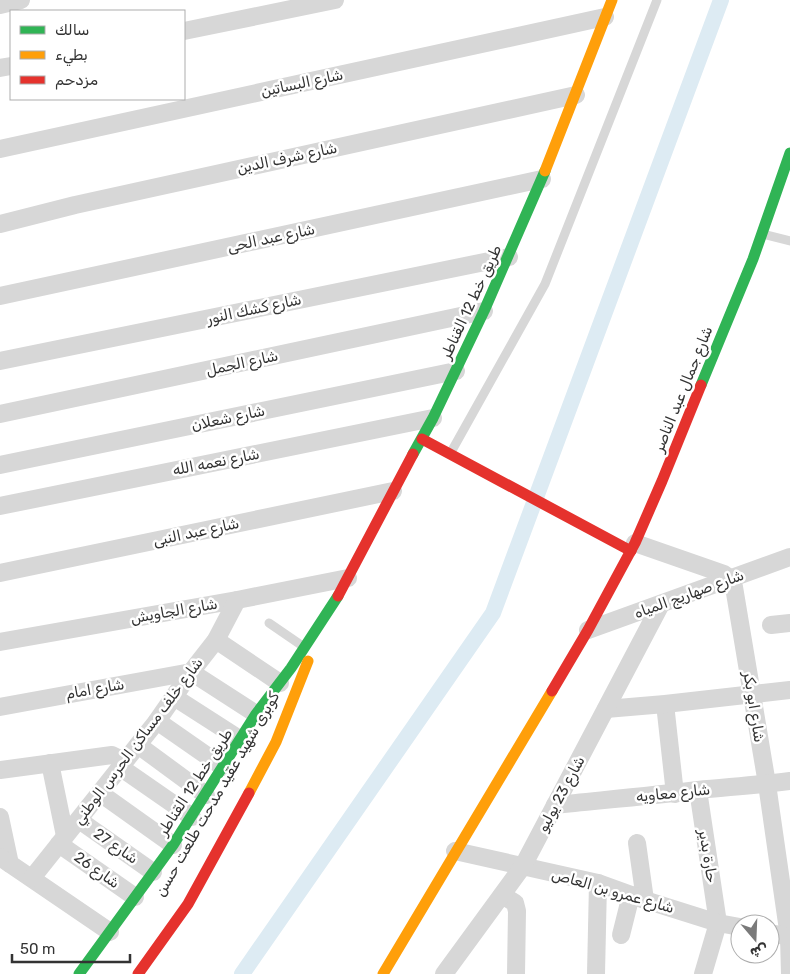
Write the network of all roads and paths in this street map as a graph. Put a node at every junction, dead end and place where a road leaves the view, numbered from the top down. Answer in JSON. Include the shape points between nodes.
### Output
{"nodes":[{"id":1,"x":20,"y":0,"type":"edge"},
{"id":2,"x":335,"y":0,"type":"edge"},
{"id":3,"x":612,"y":0,"type":"edge"},
{"id":4,"x":658,"y":0,"type":"edge"},
{"id":5,"x":0,"y":5,"type":"edge"},
{"id":6,"x":605,"y":17,"type":"junction"},
{"id":7,"x":185,"y":31,"type":"edge"},
{"id":8,"x":576,"y":95,"type":"junction"},
{"id":9,"x":0,"y":149,"type":"edge"},
{"id":10,"x":790,"y":153,"type":"edge"},
{"id":11,"x":542,"y":179,"type":"junction"},
{"id":12,"x":0,"y":224,"type":"edge"},
{"id":13,"x":762,"y":234,"type":"junction"},
{"id":14,"x":790,"y":240,"type":"edge"},
{"id":15,"x":508,"y":257,"type":"junction"},
{"id":16,"x":0,"y":296,"type":"edge"},
{"id":17,"x":484,"y":311,"type":"junction"},
{"id":18,"x":0,"y":361,"type":"edge"},
{"id":19,"x":456,"y":370,"type":"junction"},
{"id":20,"x":0,"y":414,"type":"edge"},
{"id":21,"x":433,"y":418,"type":"junction"},
{"id":22,"x":422,"y":439,"type":"junction"},
{"id":23,"x":450,"y":454,"type":"junction"},
{"id":24,"x":0,"y":465,"type":"edge"},
{"id":25,"x":393,"y":491,"type":"junction"},
{"id":26,"x":0,"y":506,"type":"edge"},
{"id":27,"x":633,"y":547,"type":"junction"},
{"id":28,"x":790,"y":557,"type":"edge"},
{"id":29,"x":0,"y":573,"type":"edge"},
{"id":30,"x":348,"y":578,"type":"junction"},
{"id":31,"x":731,"y":579,"type":"junction"},
{"id":32,"x":238,"y":600,"type":"junction"},
{"id":33,"x":333,"y":604,"type":"junction"},
{"id":34,"x":661,"y":604,"type":"junction"},
{"id":35,"x":269,"y":623,"type":"dead end"},
{"id":36,"x":790,"y":623,"type":"edge"},
{"id":37,"x":771,"y":625,"type":"dead end"},
{"id":38,"x":588,"y":630,"type":"junction"},
{"id":39,"x":216,"y":640,"type":"junction"},
{"id":40,"x":0,"y":642,"type":"edge"},
{"id":41,"x":305,"y":647,"type":"junction"},
{"id":42,"x":291,"y":668,"type":"junction"},
{"id":43,"x":191,"y":672,"type":"junction"},
{"id":44,"x":302,"y":676,"type":"junction"},
{"id":45,"x":280,"y":683,"type":"junction"},
{"id":46,"x":790,"y":690,"type":"edge"},
{"id":47,"x":752,"y":694,"type":"junction"},
{"id":48,"x":174,"y":697,"type":"junction"},
{"id":49,"x":665,"y":704,"type":"junction"},
{"id":50,"x":0,"y":707,"type":"edge"},
{"id":51,"x":606,"y":709,"type":"junction"},
{"id":52,"x":260,"y":718,"type":"junction"},
{"id":53,"x":157,"y":721,"type":"junction"},
{"id":54,"x":240,"y":740,"type":"junction"},
{"id":55,"x":138,"y":745,"type":"junction"},
{"id":56,"x":50,"y":763,"type":"junction"},
{"id":57,"x":122,"y":765,"type":"junction"},
{"id":58,"x":224,"y":768,"type":"junction"},
{"id":59,"x":0,"y":770,"type":"edge"},
{"id":60,"x":790,"y":781,"type":"edge"},
{"id":61,"x":766,"y":784,"type":"junction"},
{"id":62,"x":698,"y":790,"type":"junction"},
{"id":63,"x":100,"y":793,"type":"junction"},
{"id":64,"x":675,"y":794,"type":"junction"},
{"id":65,"x":206,"y":795,"type":"junction"},
{"id":66,"x":555,"y":805,"type":"junction"},
{"id":67,"x":0,"y":817,"type":"edge"},
{"id":68,"x":192,"y":817,"type":"junction"},
{"id":69,"x":78,"y":820,"type":"junction"},
{"id":70,"x":62,"y":840,"type":"junction"},
{"id":71,"x":637,"y":843,"type":"dead end"},
{"id":72,"x":174,"y":844,"type":"junction"},
{"id":73,"x":455,"y":851,"type":"junction"},
{"id":74,"x":5,"y":860,"type":"edge"},
{"id":75,"x":199,"y":861,"type":"dead end"},
{"id":76,"x":523,"y":866,"type":"junction"},
{"id":77,"x":153,"y":872,"type":"junction"},
{"id":78,"x":32,"y":878,"type":"junction"},
{"id":79,"x":598,"y":884,"type":"junction"},
{"id":80,"x":502,"y":895,"type":"junction"},
{"id":81,"x":135,"y":897,"type":"junction"},
{"id":82,"x":638,"y":898,"type":"junction"},
{"id":83,"x":718,"y":923,"type":"junction"},
{"id":84,"x":730,"y":925,"type":"edge"},
{"id":85,"x":110,"y":932,"type":"junction"},
{"id":86,"x":621,"y":935,"type":"dead end"},
{"id":87,"x":790,"y":937,"type":"edge"},
{"id":88,"x":79,"y":974,"type":"edge"},
{"id":89,"x":138,"y":974,"type":"edge"},
{"id":90,"x":382,"y":974,"type":"edge"},
{"id":91,"x":444,"y":974,"type":"edge"},
{"id":92,"x":516,"y":974,"type":"edge"},
{"id":93,"x":596,"y":974,"type":"edge"},
{"id":94,"x":703,"y":974,"type":"edge"},
{"id":95,"x":790,"y":974,"type":"edge"}],
"edges":[{"from":1,"to":5,"type":"street"},
{"from":2,"to":7,"type":"street"},
{"from":3,"to":6,"type":"main road","name":"طريق خط 12 القناطر"},
{"from":4,"to":23,"type":"lane","via":[[545,284]]},
{"from":6,"to":8,"type":"main road","name":"طريق خط 12 القناطر"},
{"from":6,"to":9,"type":"street","name":"شارع البساتين"},
{"from":8,"to":11,"type":"main road","name":"طريق خط 12 القناطر"},
{"from":8,"to":12,"type":"street","name":"شارع شرف الدين"},
{"from":10,"to":13,"type":"main road","name":"شارع جمال عبد الناصر"},
{"from":11,"to":15,"type":"main road","name":"طريق خط 12 القناطر"},
{"from":11,"to":16,"type":"street","name":"شارع عبد الحى"},
{"from":13,"to":14,"type":"lane"},
{"from":13,"to":27,"type":"main road","name":"شارع جمال عبد الناصر"},
{"from":15,"to":17,"type":"main road","name":"طريق خط 12 القناطر"},
{"from":15,"to":18,"type":"street","name":"شارع كشك النور"},
{"from":17,"to":19,"type":"main road","name":"طريق خط 12 القناطر"},
{"from":17,"to":20,"type":"street","name":"شارع الجمل"},
{"from":19,"to":21,"type":"main road","name":"طريق خط 12 القناطر"},
{"from":19,"to":24,"type":"street","name":"شارع شعلان"},
{"from":21,"to":22,"type":"main road","name":"طريق خط 12 القناطر"},
{"from":21,"to":26,"type":"street","name":"شارع نعمه الله"},
{"from":22,"to":23,"type":"main road"},
{"from":22,"to":25,"type":"main road","name":"طريق خط 12 القناطر"},
{"from":23,"to":27,"type":"main road","via":[[597,533]]},
{"from":25,"to":29,"type":"street","name":"شارع عبد النبى"},
{"from":25,"to":30,"type":"main road","name":"طريق خط 12 القناطر"},
{"from":27,"to":31,"type":"street","via":[[724,574]]},
{"from":27,"to":38,"type":"main road","name":"شارع جمال عبد الناصر"},
{"from":28,"to":31,"type":"street","name":"شارع صهاريج المياه"},
{"from":30,"to":32,"type":"street","name":"شارع الجاويش"},
{"from":30,"to":33,"type":"main road","name":"طريق خط 12 القناطر"},
{"from":31,"to":34,"type":"street","name":"شارع صهاريج المياه"},
{"from":31,"to":47,"type":"street","name":"شارع ابو بكر"},
{"from":32,"to":39,"type":"street","name":"شارع خلف مساكن الحرس الوطني"},
{"from":32,"to":40,"type":"street","name":"شارع الجاويش"},
{"from":33,"to":41,"type":"main road","name":"طريق خط 12 القناطر"},
{"from":33,"to":44,"type":"main road","name":"طريق خط 12 القناطر"},
{"from":34,"to":38,"type":"street","name":"شارع صهاريج المياه"},
{"from":34,"to":51,"type":"street","name":"شارع 23 يوليو"},
{"from":35,"to":41,"type":"lane"},
{"from":36,"to":37,"type":"street"},
{"from":38,"to":73,"type":"main road"},
{"from":39,"to":43,"type":"street","name":"شارع خلف مساكن الحرس الوطني"},
{"from":39,"to":45,"type":"street"},
{"from":41,"to":42,"type":"main road","name":"طريق خط 12 القناطر"},
{"from":42,"to":45,"type":"main road","name":"طريق خط 12 القناطر"},
{"from":42,"to":52,"type":"main road","name":"كوبرى شهيد عقيد مدحت طلعت حسن"},
{"from":43,"to":48,"type":"street","name":"شارع خلف مساكن الحرس الوطني"},
{"from":43,"to":50,"type":"street","name":"شارع امام"},
{"from":43,"to":52,"type":"street"},
{"from":44,"to":75,"type":"main road","name":"كوبرى شهيد عقيد مدحت طلعت حسن"},
{"from":44,"to":89,"type":"main road","name":"طريق خط 12 القناطر","via":[[276,742],[188,904]]},
{"from":45,"to":52,"type":"main road","name":"طريق خط 12 القناطر"},
{"from":46,"to":47,"type":"street"},
{"from":47,"to":49,"type":"street"},
{"from":47,"to":61,"type":"street","name":"شارع ابو بكر"},
{"from":48,"to":53,"type":"street","name":"شارع خلف مساكن الحرس الوطني"},
{"from":48,"to":54,"type":"street"},
{"from":49,"to":51,"type":"street"},
{"from":49,"to":64,"type":"street"},
{"from":51,"to":66,"type":"street","name":"شارع 23 يوليو"},
{"from":52,"to":54,"type":"main road","name":"طريق خط 12 القناطر"},
{"from":53,"to":55,"type":"street","name":"شارع خلف مساكن الحرس الوطني"},
{"from":53,"to":58,"type":"street"},
{"from":54,"to":58,"type":"main road","name":"طريق خط 12 القناطر"},
{"from":55,"to":57,"type":"street","name":"شارع خلف مساكن الحرس الوطني"},
{"from":55,"to":65,"type":"street"},
{"from":56,"to":57,"type":"street","via":[[112,755]]},
{"from":56,"to":59,"type":"street"},
{"from":56,"to":70,"type":"street"},
{"from":57,"to":63,"type":"street","name":"شارع خلف مساكن الحرس الوطني"},
{"from":57,"to":68,"type":"street"},
{"from":58,"to":65,"type":"main road","name":"طريق خط 12 القناطر"},
{"from":60,"to":61,"type":"street","name":"شارع معاويه"},
{"from":61,"to":62,"type":"street","name":"شارع معاويه"},
{"from":61,"to":87,"type":"street","name":"شارع ابو بكر"},
{"from":62,"to":64,"type":"street","name":"شارع معاويه"},
{"from":62,"to":83,"type":"street","name":"حارة بدير"},
{"from":63,"to":69,"type":"street","name":"شارع خلف مساكن الحرس الوطني"},
{"from":63,"to":72,"type":"street"},
{"from":64,"to":66,"type":"street","name":"شارع معاويه"},
{"from":65,"to":68,"type":"main road","name":"طريق خط 12 القناطر"},
{"from":66,"to":76,"type":"street","name":"شارع 23 يوليو"},
{"from":67,"to":74,"type":"street"},
{"from":68,"to":72,"type":"main road","name":"طريق خط 12 القناطر"},
{"from":69,"to":70,"type":"street","name":"شارع خلف مساكن الحرس الوطني"},
{"from":69,"to":77,"type":"street","name":"شارع 27"},
{"from":70,"to":78,"type":"street","name":"شارع خلف مساكن الحرس الوطني"},
{"from":70,"to":81,"type":"street","name":"شارع 26"},
{"from":71,"to":82,"type":"street"},
{"from":72,"to":77,"type":"main road","name":"طريق خط 12 القناطر"},
{"from":73,"to":76,"type":"street","name":"شارع عمرو بن العاص"},
{"from":73,"to":90,"type":"main road"},
{"from":74,"to":78,"type":"street"},
{"from":76,"to":79,"type":"street","name":"شارع عمرو بن العاص"},
{"from":76,"to":80,"type":"street","name":"شارع 23 يوليو"},
{"from":77,"to":81,"type":"main road","name":"طريق خط 12 القناطر"},
{"from":78,"to":85,"type":"street"},
{"from":79,"to":82,"type":"street","name":"شارع عمرو بن العاص"},
{"from":79,"to":93,"type":"street"},
{"from":80,"to":91,"type":"street","name":"شارع 23 يوليو"},
{"from":80,"to":92,"type":"street","via":[[515,903],[518,910]]},
{"from":81,"to":85,"type":"main road","name":"طريق خط 12 القناطر"},
{"from":82,"to":83,"type":"street","name":"شارع عمرو بن العاص"},
{"from":82,"to":86,"type":"street"},
{"from":83,"to":84,"type":"street","name":"شارع عمرو بن العاص"},
{"from":83,"to":94,"type":"street"},
{"from":85,"to":88,"type":"main road","name":"طريق خط 12 القناطر"},
{"from":87,"to":95,"type":"street","name":"شارع ابو بكر"}]}
